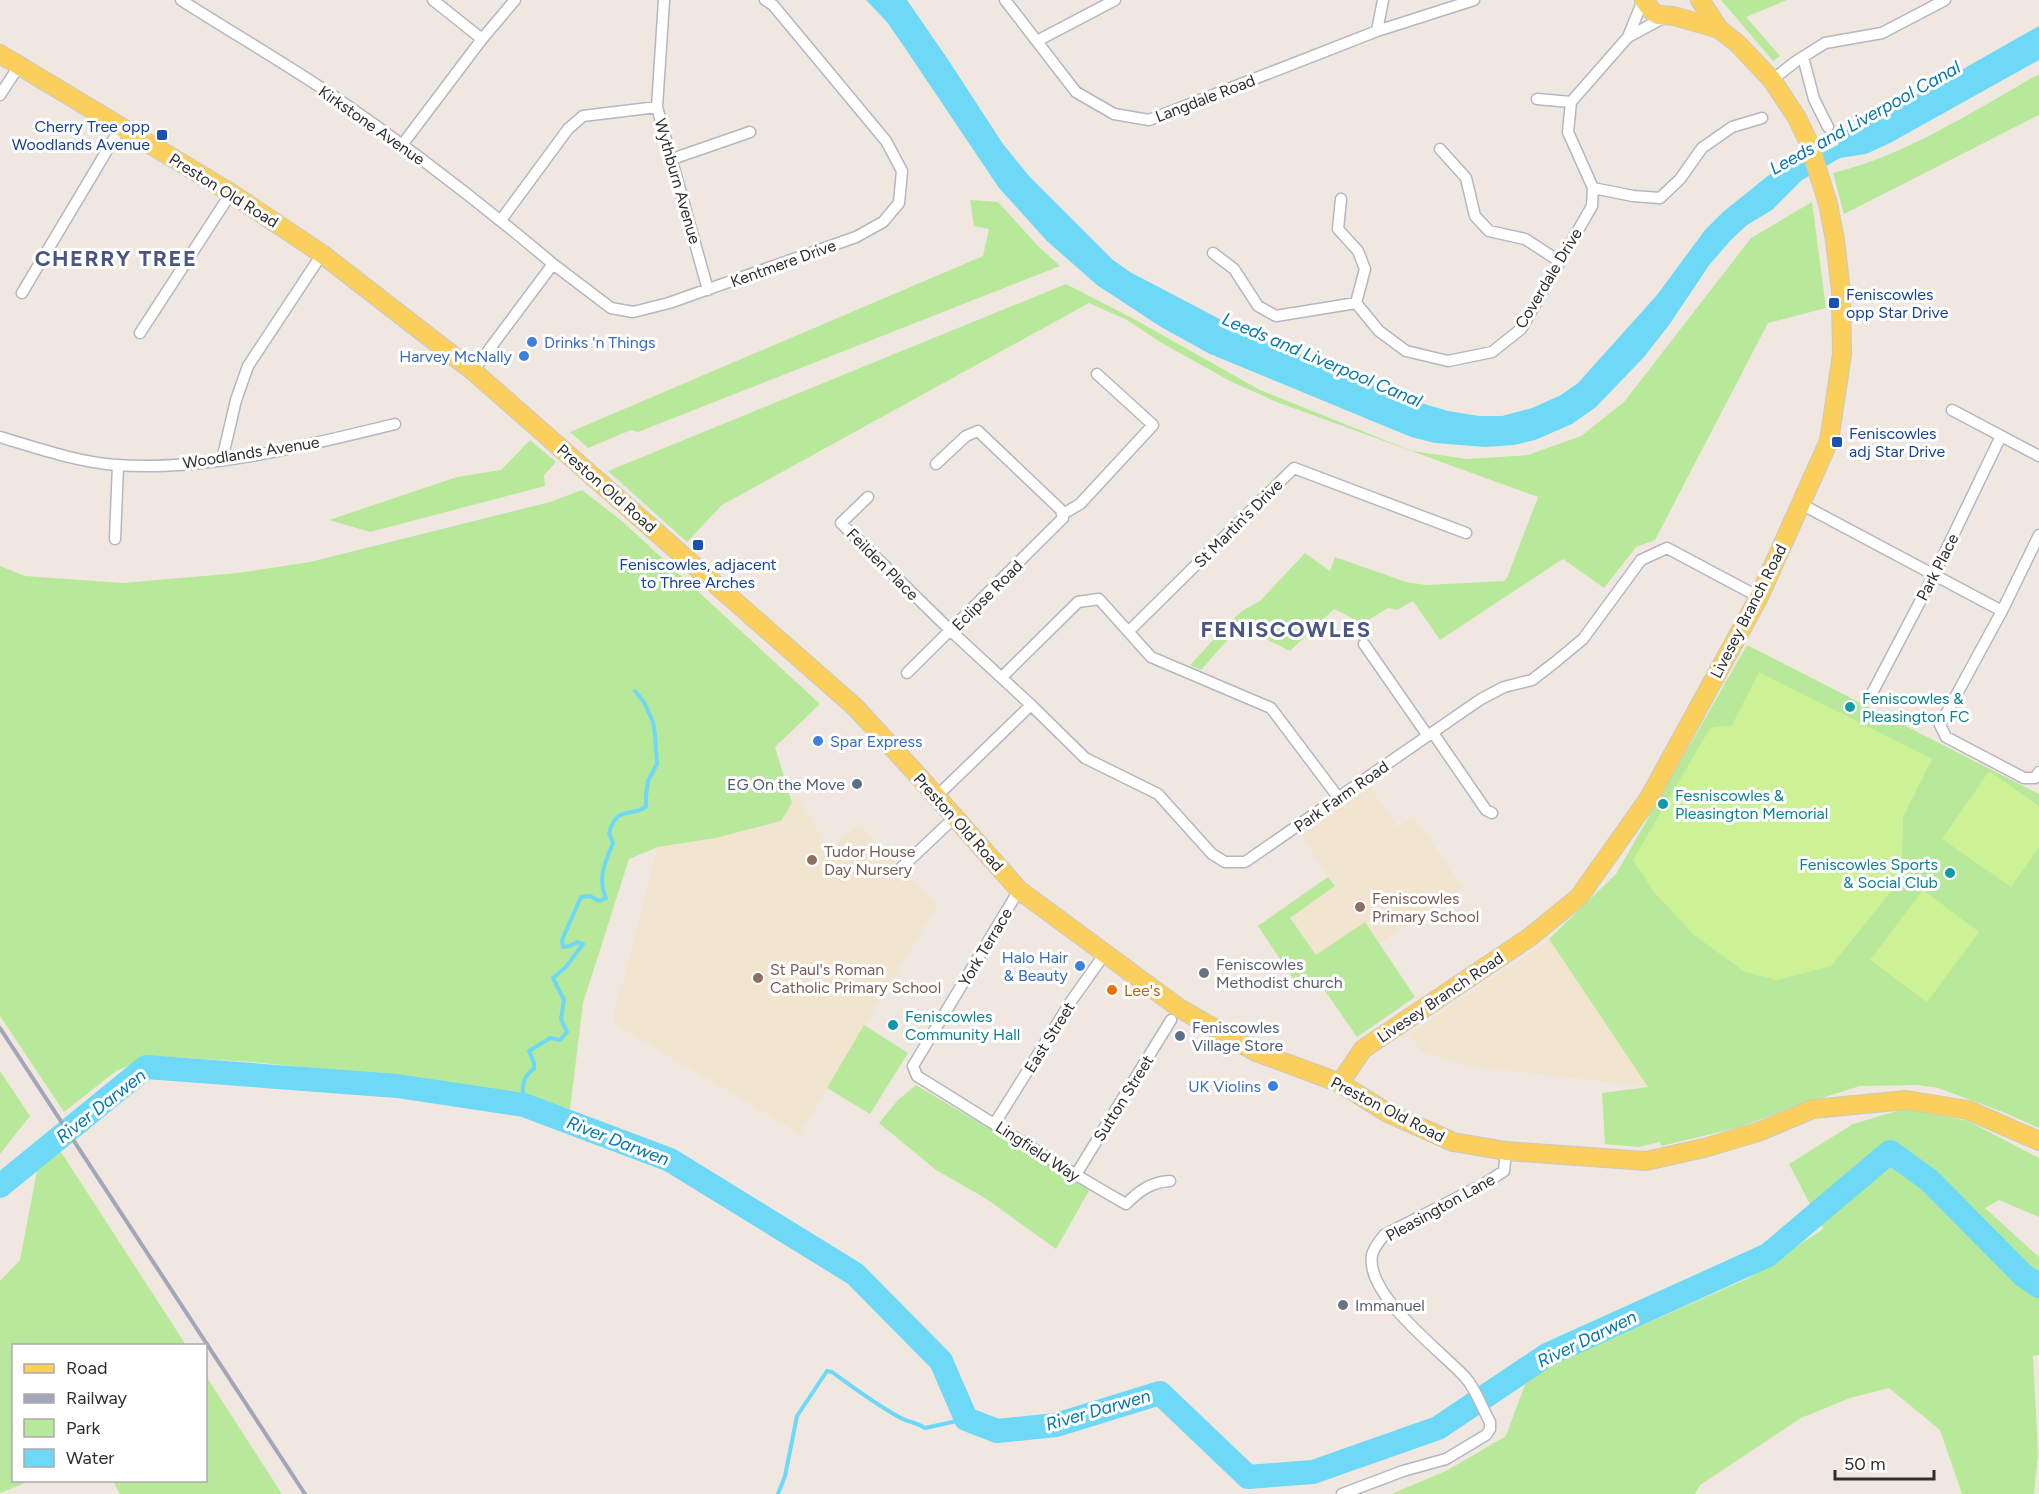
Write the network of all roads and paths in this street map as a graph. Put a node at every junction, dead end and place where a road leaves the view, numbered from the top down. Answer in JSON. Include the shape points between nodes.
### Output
{"nodes":[{"id":1,"x":181,"y":0,"type":"edge"},
{"id":2,"x":433,"y":0,"type":"edge"},
{"id":3,"x":515,"y":0,"type":"edge"},
{"id":4,"x":664,"y":0,"type":"edge"},
{"id":5,"x":765,"y":0,"type":"edge"},
{"id":6,"x":1005,"y":0,"type":"edge"},
{"id":7,"x":1115,"y":0,"type":"edge"},
{"id":8,"x":1383,"y":0,"type":"edge"},
{"id":9,"x":1474,"y":0,"type":"edge"},
{"id":10,"x":1644,"y":0,"type":"edge"},
{"id":11,"x":1692,"y":0,"type":"edge"},
{"id":12,"x":1700,"y":0,"type":"edge"},
{"id":13,"x":1945,"y":0,"type":"edge"},
{"id":14,"x":1670,"y":16,"type":"junction"},
{"id":15,"x":1719,"y":29,"type":"junction"},
{"id":16,"x":1377,"y":31,"type":"junction"},
{"id":17,"x":1628,"y":37,"type":"junction"},
{"id":18,"x":482,"y":39,"type":"junction"},
{"id":19,"x":1037,"y":40,"type":"junction"},
{"id":20,"x":0,"y":54,"type":"edge"},
{"id":21,"x":1803,"y":57,"type":"junction"},
{"id":22,"x":19,"y":66,"type":"junction"},
{"id":23,"x":1772,"y":80,"type":"junction"},
{"id":24,"x":0,"y":94,"type":"edge"},
{"id":25,"x":1537,"y":99,"type":"dead end"},
{"id":26,"x":1571,"y":102,"type":"junction"},
{"id":27,"x":657,"y":107,"type":"junction"},
{"id":28,"x":1762,"y":118,"type":"dead end"},
{"id":29,"x":121,"y":127,"type":"junction"},
{"id":30,"x":1828,"y":128,"type":"dead end"},
{"id":31,"x":750,"y":132,"type":"dead end"},
{"id":32,"x":402,"y":145,"type":"junction"},
{"id":33,"x":1440,"y":149,"type":"dead end"},
{"id":34,"x":672,"y":159,"type":"junction"},
{"id":35,"x":1593,"y":188,"type":"junction"},
{"id":36,"x":231,"y":193,"type":"junction"},
{"id":37,"x":1341,"y":199,"type":"dead end"},
{"id":38,"x":501,"y":220,"type":"junction"},
{"id":39,"x":1213,"y":253,"type":"dead end"},
{"id":40,"x":322,"y":254,"type":"junction"},
{"id":41,"x":1559,"y":261,"type":"junction"},
{"id":42,"x":553,"y":264,"type":"junction"},
{"id":43,"x":708,"y":290,"type":"junction"},
{"id":44,"x":22,"y":293,"type":"dead end"},
{"id":45,"x":1356,"y":303,"type":"junction"},
{"id":46,"x":140,"y":333,"type":"dead end"},
{"id":47,"x":473,"y":370,"type":"junction"},
{"id":48,"x":1097,"y":374,"type":"dead end"},
{"id":49,"x":1952,"y":410,"type":"dead end"},
{"id":50,"x":395,"y":424,"type":"dead end"},
{"id":51,"x":2001,"y":436,"type":"junction"},
{"id":52,"x":0,"y":437,"type":"edge"},
{"id":53,"x":2039,"y":456,"type":"edge"},
{"id":54,"x":222,"y":460,"type":"junction"},
{"id":55,"x":936,"y":464,"type":"dead end"},
{"id":56,"x":118,"y":465,"type":"junction"},
{"id":57,"x":868,"y":497,"type":"dead end"},
{"id":58,"x":1801,"y":504,"type":"junction"},
{"id":59,"x":1063,"y":514,"type":"junction"},
{"id":60,"x":1466,"y":533,"type":"dead end"},
{"id":61,"x":2039,"y":535,"type":"edge"},
{"id":62,"x":115,"y":539,"type":"dead end"},
{"id":63,"x":1934,"y":575,"type":"junction"},
{"id":64,"x":1759,"y":597,"type":"junction"},
{"id":65,"x":2002,"y":611,"type":"junction"},
{"id":66,"x":951,"y":631,"type":"junction"},
{"id":67,"x":1128,"y":631,"type":"junction"},
{"id":68,"x":1364,"y":644,"type":"dead end"},
{"id":69,"x":908,"y":673,"type":"dead end"},
{"id":70,"x":1002,"y":677,"type":"junction"},
{"id":71,"x":1870,"y":697,"type":"dead end"},
{"id":72,"x":1030,"y":705,"type":"junction"},
{"id":73,"x":1430,"y":734,"type":"junction"},
{"id":74,"x":2039,"y":772,"type":"edge"},
{"id":75,"x":936,"y":796,"type":"junction"},
{"id":76,"x":1338,"y":797,"type":"junction"},
{"id":77,"x":1492,"y":813,"type":"dead end"},
{"id":78,"x":954,"y":818,"type":"junction"},
{"id":79,"x":900,"y":869,"type":"dead end"},
{"id":80,"x":1019,"y":890,"type":"junction"},
{"id":81,"x":1106,"y":952,"type":"junction"},
{"id":82,"x":1171,"y":1020,"type":"dead end"},
{"id":83,"x":913,"y":1066,"type":"joint"},
{"id":84,"x":1340,"y":1083,"type":"junction"},
{"id":85,"x":995,"y":1123,"type":"junction"},
{"id":86,"x":2039,"y":1142,"type":"edge"},
{"id":87,"x":1506,"y":1151,"type":"junction"},
{"id":88,"x":1075,"y":1176,"type":"junction"},
{"id":89,"x":1170,"y":1181,"type":"dead end"},
{"id":90,"x":1342,"y":1494,"type":"edge"}],
"edges":[{"from":1,"to":32,"type":"street","name":"Kirkstone Avenue","via":[[331,94]]},
{"from":2,"to":18,"type":"street"},
{"from":3,"to":18,"type":"street"},
{"from":4,"to":27,"type":"street","name":"Wythburn Avenue"},
{"from":5,"to":43,"type":"street","name":"Kentmere Drive","via":[[886,141],[902,171],[899,203],[883,222],[856,237]]},
{"from":6,"to":19,"type":"street","name":"Langdale Road"},
{"from":7,"to":19,"type":"street"},
{"from":8,"to":16,"type":"street"},
{"from":9,"to":16,"type":"street","name":"Langdale Road"},
{"from":10,"to":14,"type":"main road","name":"Livesey Branch Road","via":[[1652,11]]},
{"from":10,"to":17,"type":"street"},
{"from":11,"to":14,"type":"main road","via":[[1686,10]]},
{"from":12,"to":15,"type":"main road","name":"Livesey Branch Road"},
{"from":13,"to":21,"type":"street","via":[[1882,33],[1825,43]]},
{"from":14,"to":15,"type":"main road","name":"Livesey Branch Road"},
{"from":14,"to":17,"type":"street"},
{"from":15,"to":23,"type":"main road","name":"Livesey Branch Road"},
{"from":16,"to":19,"type":"street","name":"Langdale Road","via":[[1149,120],[1114,114],[1076,92]]},
{"from":17,"to":26,"type":"street"},
{"from":18,"to":32,"type":"street"},
{"from":20,"to":22,"type":"main road","name":"Preston Old Road"},
{"from":21,"to":23,"type":"street"},
{"from":21,"to":30,"type":"street","via":[[1814,99]]},
{"from":22,"to":24,"type":"street"},
{"from":22,"to":29,"type":"main road","name":"Preston Old Road"},
{"from":23,"to":58,"type":"main road","name":"Livesey Branch Road","via":[[1809,143],[1834,231],[1841,291],[1842,354],[1829,441]]},
{"from":25,"to":26,"type":"street"},
{"from":26,"to":35,"type":"street","via":[[1568,132]]},
{"from":27,"to":34,"type":"street","name":"Wythburn Avenue"},
{"from":27,"to":38,"type":"street","via":[[583,116],[568,129]]},
{"from":28,"to":35,"type":"street","via":[[1732,127],[1702,148],[1680,179],[1660,198]]},
{"from":29,"to":36,"type":"main road","name":"Preston Old Road"},
{"from":29,"to":44,"type":"street"},
{"from":31,"to":34,"type":"street"},
{"from":32,"to":38,"type":"street","name":"Kirkstone Avenue"},
{"from":33,"to":41,"type":"street","via":[[1466,178],[1475,216],[1490,231],[1525,239]]},
{"from":34,"to":43,"type":"street","name":"Wythburn Avenue"},
{"from":35,"to":41,"type":"street","name":"Coverdale Drive","via":[[1592,206]]},
{"from":36,"to":40,"type":"main road","name":"Preston Old Road"},
{"from":36,"to":46,"type":"street"},
{"from":37,"to":45,"type":"street","via":[[1338,229],[1358,251],[1365,269]]},
{"from":38,"to":42,"type":"street","name":"Kirkstone Avenue"},
{"from":39,"to":45,"type":"street","via":[[1234,268],[1258,306],[1276,316]]},
{"from":40,"to":47,"type":"main road","name":"Preston Old Road"},
{"from":40,"to":54,"type":"street","via":[[248,366]]},
{"from":41,"to":45,"type":"street","name":"Coverdale Drive","via":[[1521,329],[1492,352],[1468,358],[1448,361],[1406,351],[1378,331]]},
{"from":42,"to":43,"type":"street","name":"Kentmere Drive","via":[[611,308],[633,312]]},
{"from":42,"to":47,"type":"street"},
{"from":47,"to":75,"type":"main road","name":"Preston Old Road","via":[[855,707]]},
{"from":48,"to":59,"type":"street","name":"Eclipse Road","via":[[1153,425],[1080,504]]},
{"from":49,"to":51,"type":"street"},
{"from":50,"to":54,"type":"street","name":"Woodlands Avenue"},
{"from":51,"to":53,"type":"street"},
{"from":51,"to":63,"type":"street","name":"Park Place"},
{"from":52,"to":56,"type":"street","name":"Woodlands Avenue","via":[[52,453]]},
{"from":54,"to":56,"type":"street","name":"Woodlands Avenue"},
{"from":55,"to":59,"type":"street","via":[[966,436],[978,431]]},
{"from":56,"to":62,"type":"street"},
{"from":57,"to":66,"type":"street","name":"Feilden Place","via":[[841,523]]},
{"from":58,"to":63,"type":"street"},
{"from":58,"to":64,"type":"main road","name":"Livesey Branch Road"},
{"from":59,"to":66,"type":"street","name":"Eclipse Road","via":[[1060,523]]},
{"from":60,"to":67,"type":"street","name":"St Martin's Drive","via":[[1294,468]]},
{"from":61,"to":65,"type":"street"},
{"from":63,"to":65,"type":"street"},
{"from":63,"to":71,"type":"street","name":"Park Place"},
{"from":64,"to":73,"type":"street","name":"Park Farm Road","via":[[1667,548],[1641,560],[1582,639],[1554,663],[1532,680],[1504,687],[1481,699]]},
{"from":64,"to":84,"type":"main road","name":"Livesey Branch Road","via":[[1649,798],[1579,897],[1530,937],[1363,1049]]},
{"from":65,"to":74,"type":"street","via":[[1940,725],[1946,736],[2024,778],[2035,778]]},
{"from":66,"to":69,"type":"street","name":"Eclipse Road"},
{"from":66,"to":70,"type":"street","name":"Park Farm Road"},
{"from":67,"to":70,"type":"street","via":[[1099,599],[1078,602]]},
{"from":67,"to":76,"type":"street","via":[[1151,657],[1271,708]]},
{"from":68,"to":73,"type":"street"},
{"from":70,"to":72,"type":"street","name":"Park Farm Road"},
{"from":72,"to":75,"type":"street"},
{"from":72,"to":76,"type":"street","name":"Park Farm Road","via":[[1085,758],[1158,794],[1212,854],[1225,862],[1245,862]]},
{"from":73,"to":76,"type":"street","name":"Park Farm Road"},
{"from":73,"to":77,"type":"street"},
{"from":75,"to":78,"type":"main road","name":"Preston Old Road"},
{"from":78,"to":79,"type":"street"},
{"from":78,"to":80,"type":"main road","name":"Preston Old Road"},
{"from":80,"to":81,"type":"main road","name":"Preston Old Road"},
{"from":80,"to":83,"type":"street","name":"York Terrace"},
{"from":81,"to":84,"type":"main road","name":"Preston Old Road","via":[[1179,1008],[1256,1052]]},
{"from":81,"to":85,"type":"street","name":"East Street"},
{"from":82,"to":88,"type":"street","name":"Sutton Street"},
{"from":83,"to":85,"type":"street","name":"Lingfield Way","via":[[917,1076]]},
{"from":84,"to":87,"type":"main road","name":"Preston Old Road","via":[[1386,1112],[1453,1142]]},
{"from":85,"to":88,"type":"street","name":"Lingfield Way"},
{"from":86,"to":87,"type":"main road","name":"Preston Old Road","via":[[1968,1110],[1906,1101],[1813,1109],[1748,1135],[1646,1161]]},
{"from":87,"to":90,"type":"street","name":"Pleasington Lane","via":[[1503,1171],[1384,1235],[1372,1255],[1374,1275],[1386,1298],[1467,1379],[1490,1429],[1486,1436],[1446,1459]]},
{"from":88,"to":89,"type":"street","name":"Lingfield Way","via":[[1126,1204],[1137,1192],[1157,1182]]}]}
